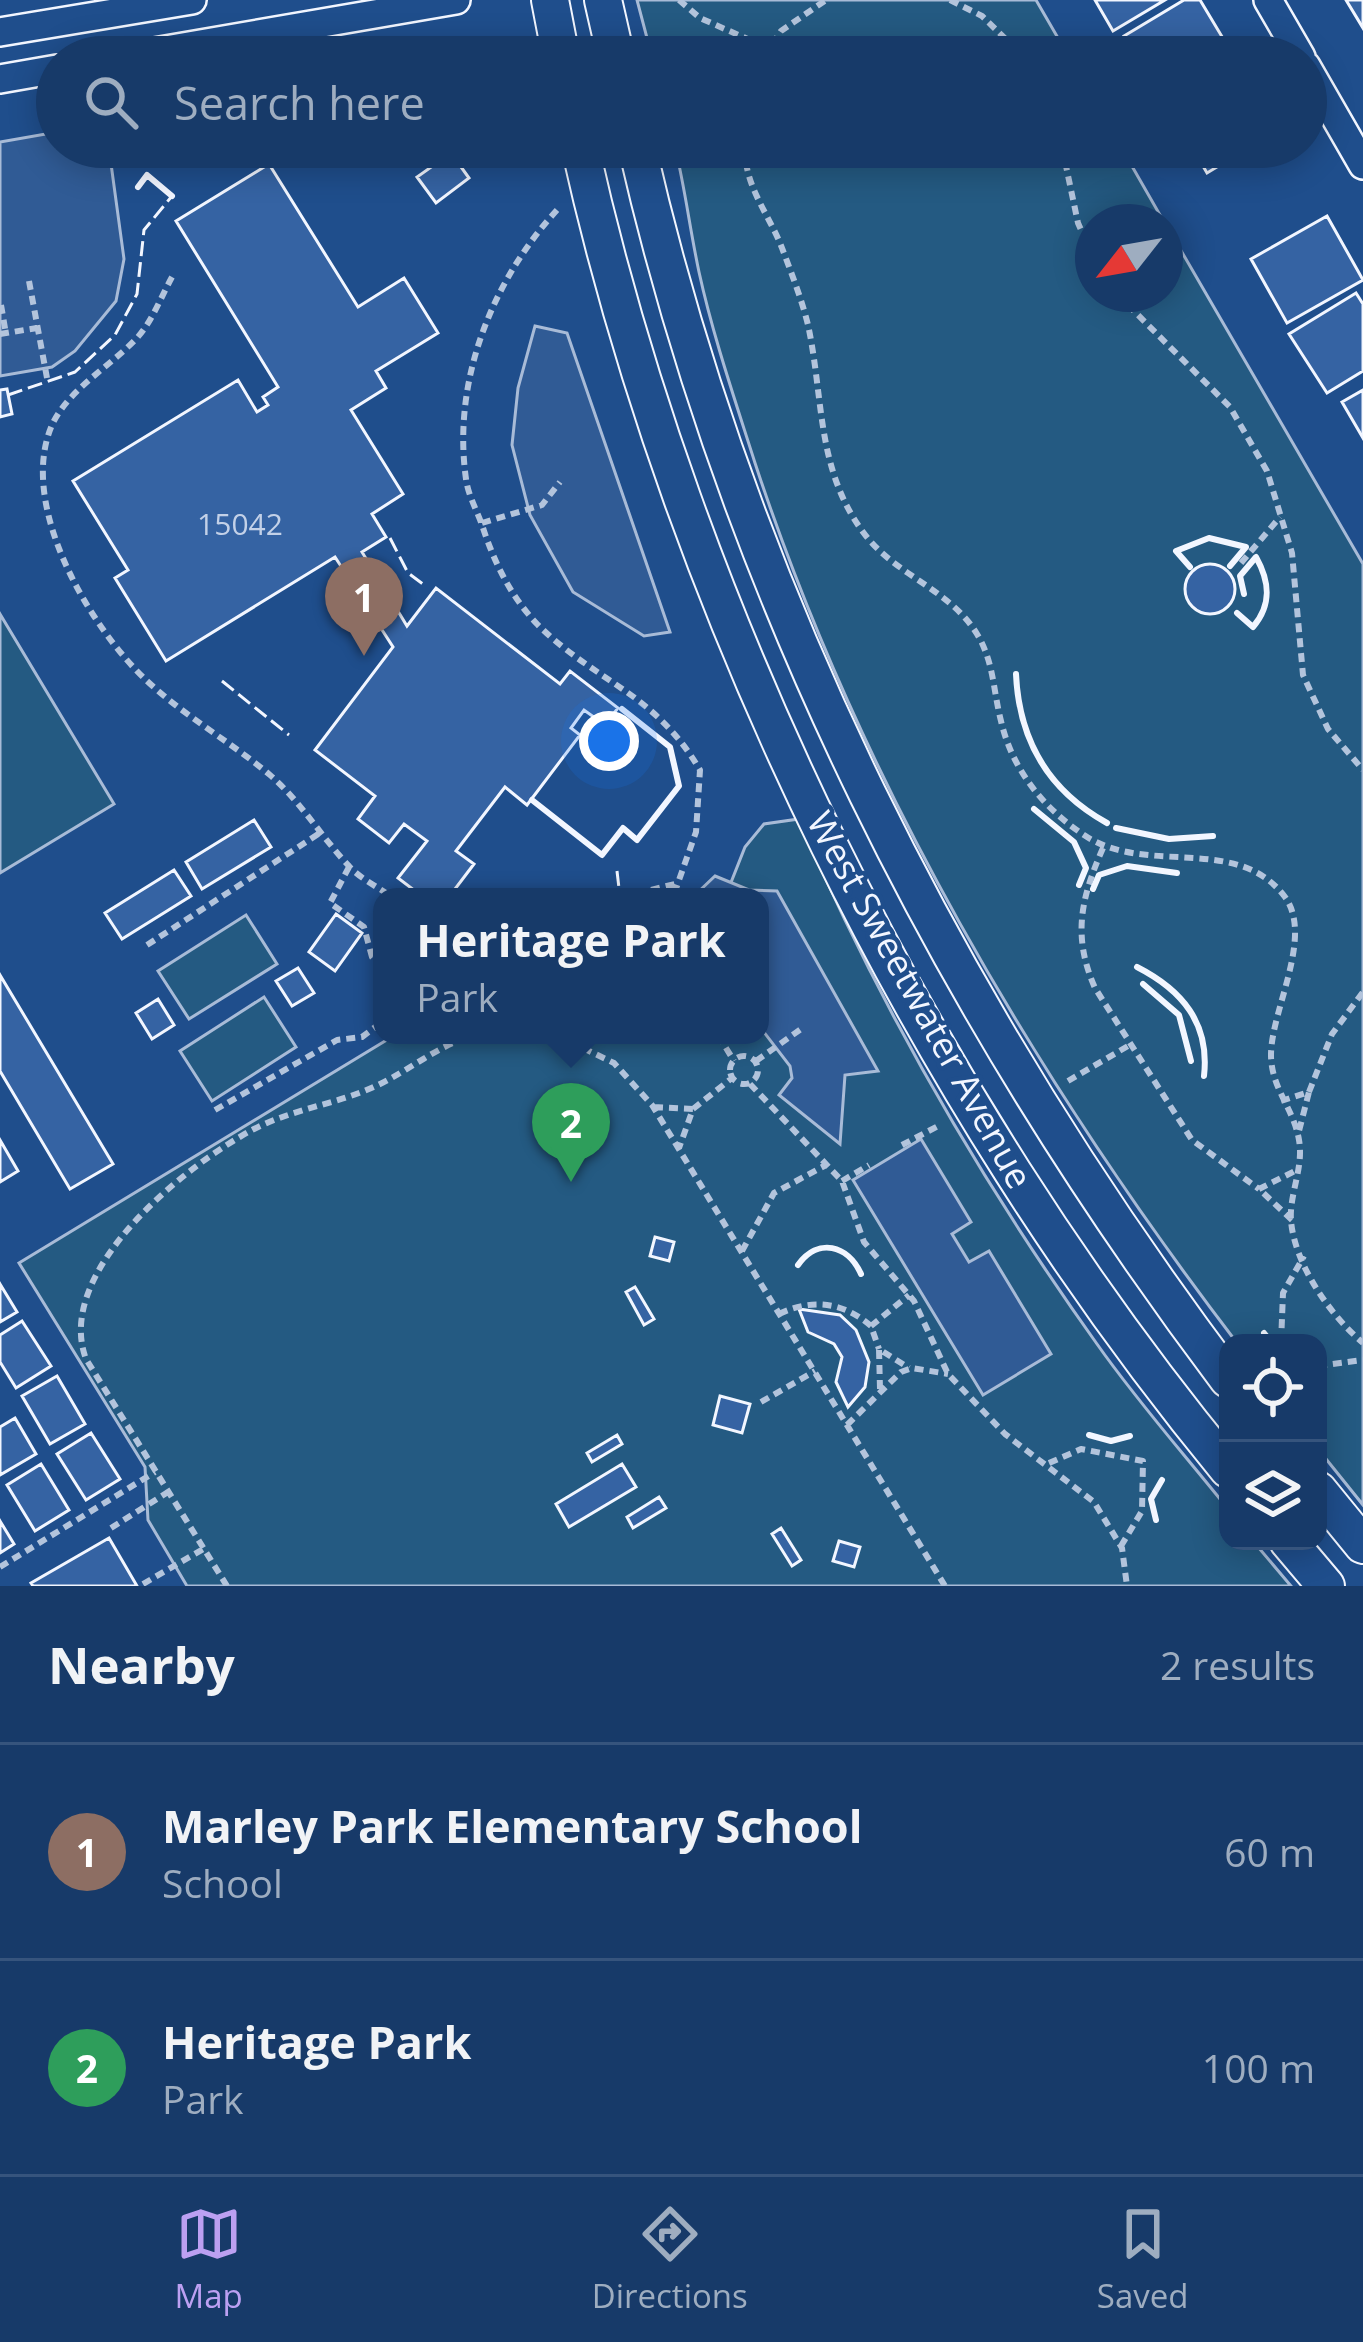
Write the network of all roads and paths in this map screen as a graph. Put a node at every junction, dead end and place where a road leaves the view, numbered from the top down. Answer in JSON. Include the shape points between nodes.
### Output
{"nodes":[{"id":1,"x":192,"y":0,"type":"edge"},
{"id":2,"x":456,"y":0,"type":"edge"},
{"id":3,"x":550,"y":0,"type":"edge"},
{"id":4,"x":603,"y":0,"type":"edge"},
{"id":5,"x":679,"y":0,"type":"edge"},
{"id":6,"x":826,"y":0,"type":"edge"},
{"id":7,"x":950,"y":0,"type":"edge"},
{"id":8,"x":1268,"y":0,"type":"edge"},
{"id":9,"x":0,"y":32,"type":"edge"},
{"id":10,"x":246,"y":36,"type":"edge"},
{"id":11,"x":557,"y":36,"type":"edge"},
{"id":12,"x":611,"y":36,"type":"edge"},
{"id":13,"x":734,"y":36,"type":"edge"},
{"id":14,"x":778,"y":36,"type":"edge"},
{"id":15,"x":1002,"y":36,"type":"edge"},
{"id":16,"x":1289,"y":36,"type":"edge"},
{"id":17,"x":36,"y":73,"type":"edge"},
{"id":18,"x":0,"y":79,"type":"edge"},
{"id":19,"x":1327,"y":102,"type":"edge"},
{"id":20,"x":1363,"y":165,"type":"edge"},
{"id":21,"x":586,"y":168,"type":"edge"},
{"id":22,"x":643,"y":168,"type":"edge"},
{"id":23,"x":749,"y":168,"type":"edge"},
{"id":24,"x":1067,"y":168,"type":"edge"},
{"id":25,"x":1075,"y":208,"type":"edge"},
{"id":26,"x":557,"y":210,"type":"dead end"},
{"id":27,"x":172,"y":277,"type":"dead end"},
{"id":28,"x":29,"y":281,"type":"dead end"},
{"id":29,"x":2,"y":305,"type":"edge"},
{"id":30,"x":1136,"y":312,"type":"edge"},
{"id":31,"x":37,"y":328,"type":"junction"},
{"id":32,"x":3,"y":334,"type":"edge"},
{"id":33,"x":46,"y":378,"type":"dead end"},
{"id":34,"x":560,"y":482,"type":"dead end"},
{"id":35,"x":1280,"y":517,"type":"junction"},
{"id":36,"x":482,"y":523,"type":"junction"},
{"id":37,"x":1241,"y":563,"type":"dead end"},
{"id":38,"x":1363,"y":770,"type":"edge"},
{"id":39,"x":323,"y":830,"type":"junction"},
{"id":40,"x":1103,"y":846,"type":"junction"},
{"id":41,"x":349,"y":867,"type":"junction"},
{"id":42,"x":675,"y":884,"type":"junction"},
{"id":43,"x":379,"y":888,"type":"edge"},
{"id":44,"x":659,"y":888,"type":"edge"},
{"id":45,"x":674,"y":888,"type":"edge"},
{"id":46,"x":147,"y":945,"type":"dead end"},
{"id":47,"x":373,"y":958,"type":"edge"},
{"id":48,"x":1363,"y":992,"type":"edge"},
{"id":49,"x":373,"y":1029,"type":"edge"},
{"id":50,"x":801,"y":1029,"type":"dead end"},
{"id":51,"x":453,"y":1044,"type":"edge"},
{"id":52,"x":575,"y":1044,"type":"edge"},
{"id":53,"x":724,"y":1044,"type":"edge"},
{"id":54,"x":1128,"y":1046,"type":"junction"},
{"id":55,"x":734,"y":1061,"type":"junction"},
{"id":56,"x":756,"y":1061,"type":"junction"},
{"id":57,"x":732,"y":1078,"type":"junction"},
{"id":58,"x":1068,"y":1081,"type":"dead end"},
{"id":59,"x":750,"y":1084,"type":"junction"},
{"id":60,"x":1309,"y":1092,"type":"junction"},
{"id":61,"x":1281,"y":1101,"type":"junction"},
{"id":62,"x":653,"y":1107,"type":"junction"},
{"id":63,"x":693,"y":1109,"type":"junction"},
{"id":64,"x":215,"y":1110,"type":"dead end"},
{"id":65,"x":940,"y":1125,"type":"dead end"},
{"id":66,"x":1298,"y":1134,"type":"junction"},
{"id":67,"x":902,"y":1145,"type":"dead end"},
{"id":68,"x":679,"y":1148,"type":"junction"},
{"id":69,"x":826,"y":1165,"type":"junction"},
{"id":70,"x":869,"y":1165,"type":"dead end"},
{"id":71,"x":1300,"y":1172,"type":"junction"},
{"id":72,"x":842,"y":1181,"type":"junction"},
{"id":73,"x":1259,"y":1189,"type":"junction"},
{"id":74,"x":1292,"y":1220,"type":"junction"},
{"id":75,"x":742,"y":1251,"type":"junction"},
{"id":76,"x":1304,"y":1256,"type":"junction"},
{"id":77,"x":909,"y":1295,"type":"junction"},
{"id":78,"x":779,"y":1314,"type":"junction"},
{"id":79,"x":871,"y":1326,"type":"junction"},
{"id":80,"x":1281,"y":1334,"type":"edge"},
{"id":81,"x":1363,"y":1343,"type":"edge"},
{"id":82,"x":879,"y":1349,"type":"junction"},
{"id":83,"x":1363,"y":1360,"type":"edge"},
{"id":84,"x":1327,"y":1365,"type":"edge"},
{"id":85,"x":1219,"y":1366,"type":"edge"},
{"id":86,"x":910,"y":1369,"type":"junction"},
{"id":87,"x":815,"y":1371,"type":"junction"},
{"id":88,"x":948,"y":1374,"type":"junction"},
{"id":89,"x":880,"y":1393,"type":"junction"},
{"id":90,"x":761,"y":1402,"type":"dead end"},
{"id":91,"x":847,"y":1425,"type":"junction"},
{"id":92,"x":1219,"y":1457,"type":"edge"},
{"id":93,"x":1049,"y":1462,"type":"junction"},
{"id":94,"x":155,"y":1472,"type":"junction"},
{"id":95,"x":168,"y":1492,"type":"junction"},
{"id":96,"x":1327,"y":1501,"type":"edge"},
{"id":97,"x":111,"y":1528,"type":"dead end"},
{"id":98,"x":1363,"y":1545,"type":"edge"},
{"id":99,"x":1120,"y":1546,"type":"junction"},
{"id":100,"x":205,"y":1548,"type":"junction"},
{"id":101,"x":1296,"y":1550,"type":"edge"},
{"id":102,"x":0,"y":1567,"type":"edge"},
{"id":103,"x":143,"y":1584,"type":"edge"},
{"id":104,"x":227,"y":1586,"type":"edge"},
{"id":105,"x":945,"y":1586,"type":"edge"},
{"id":106,"x":1127,"y":1586,"type":"edge"},
{"id":107,"x":1326,"y":1586,"type":"edge"}],
"edges":[{"from":1,"to":9,"type":"street"},
{"from":2,"to":10,"type":"street"},
{"from":3,"to":11,"type":"street"},
{"from":4,"to":12,"type":"street"},
{"from":5,"to":13,"type":"path"},
{"from":6,"to":14,"type":"path"},
{"from":7,"to":15,"type":"path"},
{"from":8,"to":16,"type":"street"},
{"from":17,"to":18,"type":"street"},
{"from":19,"to":20,"type":"street"},
{"from":21,"to":92,"type":"street","name":"West Sweetwater Avenue","via":[[661,430],[808,798],[889,959],[1030,1199]]},
{"from":22,"to":85,"type":"street","name":"West Sweetwater Avenue","via":[[745,506],[899,862],[1072,1162]]},
{"from":23,"to":40,"type":"path","via":[[807,323],[823,445],[840,494],[875,548],[975,629],[1018,767],[1059,816]]},
{"from":24,"to":25,"type":"path"},
{"from":26,"to":36,"type":"path","via":[[510,268],[466,393],[466,481]]},
{"from":27,"to":39,"type":"path","via":[[140,337],[52,426],[48,512],[99,625]]},
{"from":28,"to":31,"type":"path"},
{"from":29,"to":32,"type":"path"},
{"from":30,"to":35,"type":"path","via":[[1230,407],[1267,471]]},
{"from":31,"to":32,"type":"path"},
{"from":31,"to":33,"type":"path"},
{"from":34,"to":36,"type":"path","via":[[542,505]]},
{"from":35,"to":37,"type":"path"},
{"from":35,"to":38,"type":"path","via":[[1292,554],[1303,675],[1328,729]]},
{"from":36,"to":42,"type":"path","via":[[497,570],[536,623],[652,707],[700,770],[696,832]]},
{"from":39,"to":41,"type":"path"},
{"from":39,"to":46,"type":"path"},
{"from":40,"to":54,"type":"path","via":[[1080,907],[1082,946]]},
{"from":40,"to":61,"type":"path","via":[[1169,860],[1230,860],[1258,872],[1288,900],[1295,955],[1271,1058]]},
{"from":41,"to":43,"type":"path"},
{"from":41,"to":47,"type":"path","via":[[330,903],[364,927]]},
{"from":42,"to":44,"type":"path"},
{"from":42,"to":45,"type":"path"},
{"from":48,"to":60,"type":"path","via":[[1332,1034]]},
{"from":49,"to":64,"type":"path","via":[[337,1040]]},
{"from":50,"to":56,"type":"path"},
{"from":51,"to":94,"type":"path","via":[[374,1087],[255,1129],[191,1166],[116,1249],[89,1290],[82,1347]]},
{"from":52,"to":62,"type":"path","via":[[614,1063]]},
{"from":53,"to":55,"type":"path"},
{"from":54,"to":58,"type":"path"},
{"from":54,"to":73,"type":"path","via":[[1192,1140]]},
{"from":55,"to":56,"type":"path"},
{"from":55,"to":57,"type":"path"},
{"from":56,"to":59,"type":"path"},
{"from":57,"to":59,"type":"path"},
{"from":57,"to":63,"type":"path"},
{"from":59,"to":69,"type":"path"},
{"from":60,"to":61,"type":"path"},
{"from":60,"to":66,"type":"path"},
{"from":61,"to":66,"type":"path"},
{"from":62,"to":63,"type":"path"},
{"from":62,"to":68,"type":"path"},
{"from":63,"to":68,"type":"path"},
{"from":65,"to":67,"type":"path"},
{"from":66,"to":71,"type":"path"},
{"from":68,"to":75,"type":"path"},
{"from":69,"to":72,"type":"path"},
{"from":69,"to":75,"type":"path","via":[[774,1193]]},
{"from":70,"to":72,"type":"path"},
{"from":71,"to":73,"type":"path"},
{"from":71,"to":74,"type":"path"},
{"from":72,"to":77,"type":"path","via":[[864,1241]]},
{"from":73,"to":74,"type":"path"},
{"from":74,"to":76,"type":"path"},
{"from":75,"to":78,"type":"path"},
{"from":76,"to":80,"type":"path","via":[[1283,1293]]},
{"from":76,"to":81,"type":"path","via":[[1308,1277]]},
{"from":77,"to":79,"type":"path"},
{"from":77,"to":88,"type":"path"},
{"from":78,"to":79,"type":"path","via":[[833,1304]]},
{"from":78,"to":87,"type":"path"},
{"from":79,"to":82,"type":"path"},
{"from":82,"to":86,"type":"path"},
{"from":82,"to":89,"type":"path"},
{"from":83,"to":84,"type":"path"},
{"from":86,"to":88,"type":"path"},
{"from":86,"to":89,"type":"path"},
{"from":87,"to":90,"type":"path"},
{"from":87,"to":91,"type":"path"},
{"from":88,"to":93,"type":"path","via":[[1005,1433]]},
{"from":89,"to":91,"type":"path"},
{"from":91,"to":105,"type":"path"},
{"from":93,"to":99,"type":"path","via":[[1094,1502]]},
{"from":93,"to":99,"type":"path","via":[[1081,1449],[1146,1458],[1142,1511]]},
{"from":94,"to":95,"type":"path"},
{"from":94,"to":102,"type":"path"},
{"from":95,"to":97,"type":"path"},
{"from":95,"to":100,"type":"path"},
{"from":96,"to":98,"type":"street"},
{"from":99,"to":106,"type":"path"},
{"from":100,"to":103,"type":"path"},
{"from":100,"to":104,"type":"path"},
{"from":101,"to":107,"type":"street"}]}
